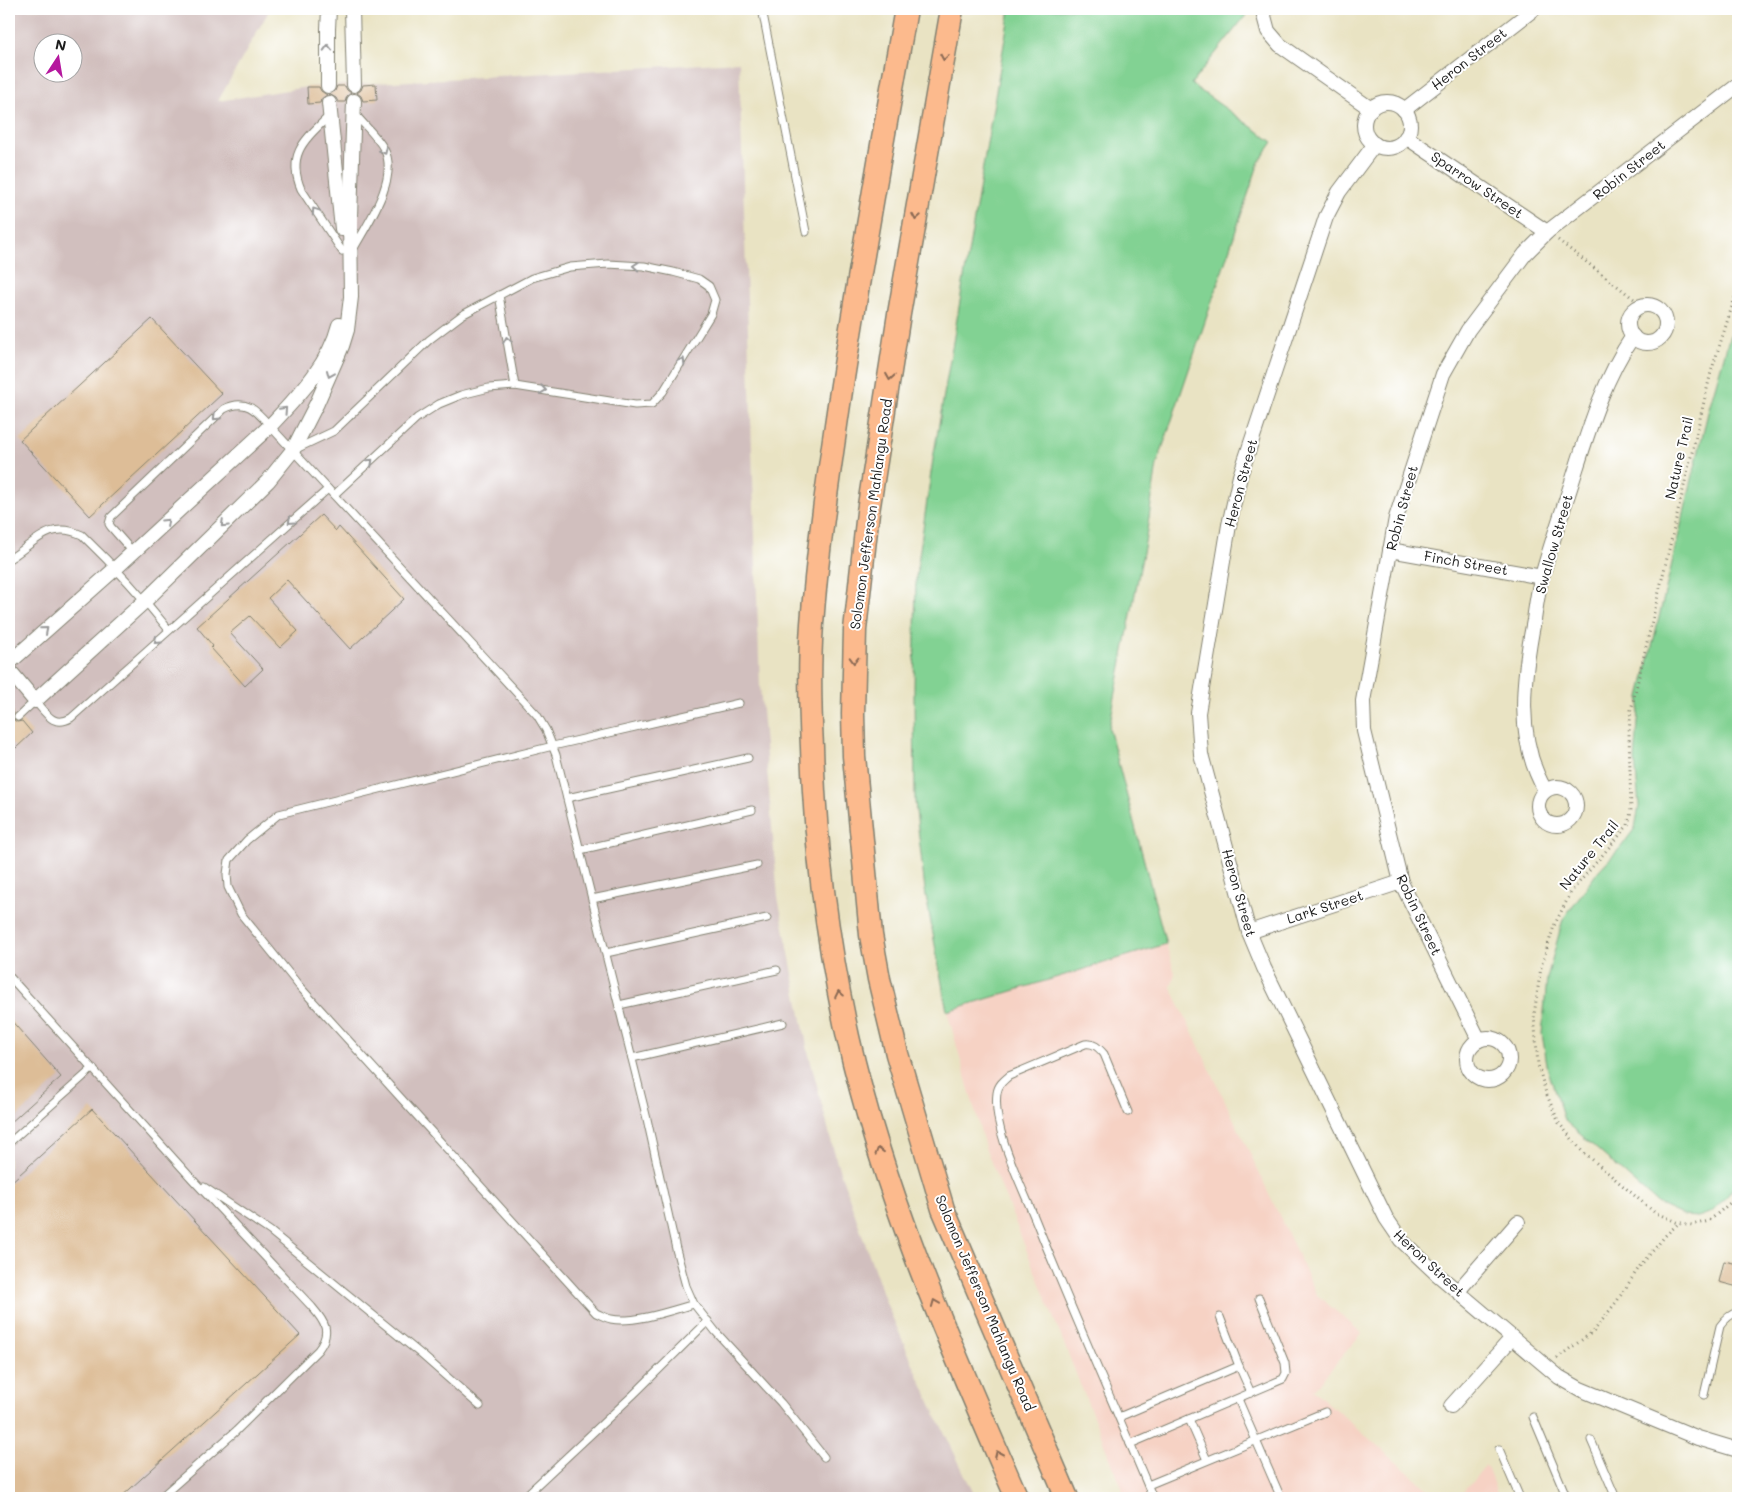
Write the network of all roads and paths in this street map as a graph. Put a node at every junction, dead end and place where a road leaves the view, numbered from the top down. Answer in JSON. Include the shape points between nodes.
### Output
{"nodes":[{"id":1,"x":329,"y":9,"type":"edge"},
{"id":2,"x":352,"y":9,"type":"edge"},
{"id":3,"x":762,"y":9,"type":"edge"},
{"id":4,"x":906,"y":9,"type":"edge"},
{"id":5,"x":952,"y":9,"type":"edge"},
{"id":6,"x":1265,"y":9,"type":"edge"},
{"id":7,"x":1534,"y":9,"type":"edge"},
{"id":8,"x":354,"y":85,"type":"dead end"},
{"id":9,"x":1738,"y":85,"type":"edge"},
{"id":10,"x":328,"y":86,"type":"dead end"},
{"id":11,"x":354,"y":107,"type":"joint"},
{"id":12,"x":330,"y":109,"type":"joint"},
{"id":13,"x":1371,"y":109,"type":"junction"},
{"id":14,"x":1404,"y":110,"type":"junction"},
{"id":15,"x":1406,"y":137,"type":"junction"},
{"id":16,"x":1375,"y":144,"type":"junction"},
{"id":17,"x":806,"y":232,"type":"dead end"},
{"id":18,"x":1548,"y":232,"type":"junction"},
{"id":19,"x":347,"y":252,"type":"junction"},
{"id":20,"x":1738,"y":288,"type":"edge"},
{"id":21,"x":499,"y":295,"type":"junction"},
{"id":22,"x":1643,"y":306,"type":"junction"},
{"id":23,"x":1633,"y":336,"type":"junction"},
{"id":24,"x":515,"y":386,"type":"junction"},
{"id":25,"x":270,"y":426,"type":"junction"},
{"id":26,"x":293,"y":450,"type":"junction"},
{"id":27,"x":328,"y":489,"type":"junction"},
{"id":28,"x":334,"y":496,"type":"junction"},
{"id":29,"x":1390,"y":550,"type":"junction"},
{"id":30,"x":133,"y":552,"type":"junction"},
{"id":31,"x":9,"y":559,"type":"edge"},
{"id":32,"x":116,"y":568,"type":"junction"},
{"id":33,"x":1542,"y":577,"type":"junction"},
{"id":34,"x":146,"y":600,"type":"junction"},
{"id":35,"x":169,"y":630,"type":"junction"},
{"id":36,"x":9,"y":662,"type":"edge"},
{"id":37,"x":9,"y":670,"type":"edge"},
{"id":38,"x":35,"y":701,"type":"junction"},
{"id":39,"x":739,"y":703,"type":"dead end"},
{"id":40,"x":18,"y":717,"type":"dead end"},
{"id":41,"x":553,"y":746,"type":"junction"},
{"id":42,"x":748,"y":758,"type":"dead end"},
{"id":43,"x":1545,"y":790,"type":"dead end"},
{"id":44,"x":567,"y":798,"type":"junction"},
{"id":45,"x":752,"y":810,"type":"dead end"},
{"id":46,"x":580,"y":850,"type":"junction"},
{"id":47,"x":757,"y":865,"type":"dead end"},
{"id":48,"x":1401,"y":882,"type":"junction"},
{"id":49,"x":592,"y":900,"type":"junction"},
{"id":50,"x":767,"y":918,"type":"dead end"},
{"id":51,"x":1250,"y":932,"type":"junction"},
{"id":52,"x":606,"y":953,"type":"junction"},
{"id":53,"x":777,"y":970,"type":"dead end"},
{"id":54,"x":9,"y":976,"type":"edge"},
{"id":55,"x":619,"y":1005,"type":"junction"},
{"id":56,"x":783,"y":1023,"type":"dead end"},
{"id":57,"x":1479,"y":1040,"type":"dead end"},
{"id":58,"x":632,"y":1058,"type":"junction"},
{"id":59,"x":93,"y":1068,"type":"junction"},
{"id":60,"x":1128,"y":1112,"type":"dead end"},
{"id":61,"x":9,"y":1144,"type":"edge"},
{"id":62,"x":193,"y":1180,"type":"junction"},
{"id":63,"x":1738,"y":1196,"type":"edge"},
{"id":64,"x":1518,"y":1222,"type":"dead end"},
{"id":65,"x":1680,"y":1223,"type":"junction"},
{"id":66,"x":1458,"y":1291,"type":"junction"},
{"id":67,"x":1259,"y":1298,"type":"dead end"},
{"id":68,"x":694,"y":1304,"type":"junction"},
{"id":69,"x":1738,"y":1312,"type":"edge"},
{"id":70,"x":1220,"y":1317,"type":"dead end"},
{"id":71,"x":708,"y":1321,"type":"junction"},
{"id":72,"x":1512,"y":1338,"type":"junction"},
{"id":73,"x":1555,"y":1359,"type":"dead end"},
{"id":74,"x":1239,"y":1366,"type":"junction"},
{"id":75,"x":1251,"y":1393,"type":"junction"},
{"id":76,"x":1704,"y":1395,"type":"dead end"},
{"id":77,"x":1238,"y":1399,"type":"junction"},
{"id":78,"x":480,"y":1406,"type":"dead end"},
{"id":79,"x":1451,"y":1406,"type":"dead end"},
{"id":80,"x":1325,"y":1412,"type":"dead end"},
{"id":81,"x":1118,"y":1417,"type":"junction"},
{"id":82,"x":1533,"y":1417,"type":"dead end"},
{"id":83,"x":1189,"y":1419,"type":"junction"},
{"id":84,"x":1256,"y":1440,"type":"junction"},
{"id":85,"x":1590,"y":1440,"type":"dead end"},
{"id":86,"x":1130,"y":1444,"type":"junction"},
{"id":87,"x":1499,"y":1448,"type":"dead end"},
{"id":88,"x":1738,"y":1450,"type":"edge"},
{"id":89,"x":824,"y":1457,"type":"dead end"},
{"id":90,"x":1207,"y":1460,"type":"junction"},
{"id":91,"x":1148,"y":1485,"type":"junction"},
{"id":92,"x":160,"y":1498,"type":"edge"},
{"id":93,"x":523,"y":1498,"type":"edge"},
{"id":94,"x":1017,"y":1498,"type":"edge"},
{"id":95,"x":1067,"y":1498,"type":"edge"},
{"id":96,"x":1154,"y":1498,"type":"edge"},
{"id":97,"x":1281,"y":1498,"type":"edge"},
{"id":98,"x":1520,"y":1498,"type":"edge"},
{"id":99,"x":1567,"y":1498,"type":"edge"},
{"id":100,"x":1616,"y":1498,"type":"edge"}],
"edges":[{"from":10,"to":1,"type":"street","one_way":true},
{"from":2,"to":8,"type":"street"},
{"from":3,"to":17,"type":"lane"},
{"from":94,"to":4,"type":"main road","one_way":true,"via":[[972,1396],[875,1141],[836,975],[814,810],[812,627],[822,525],[854,302]]},
{"from":5,"to":95,"type":"main road","name":"Solomon Jefferson Mahlangu Road","one_way":true,"via":[[868,512],[855,630],[854,756],[871,935],[897,1054],[943,1208]]},
{"from":6,"to":13,"type":"street","via":[[1268,31],[1280,45]]},
{"from":7,"to":14,"type":"street","name":"Heron Street"},
{"from":9,"to":18,"type":"street","name":"Robin Street"},
{"from":11,"to":19,"type":"street"},
{"from":11,"to":19,"type":"lane","one_way":true,"via":[[379,141],[389,162],[379,201]]},
{"from":12,"to":19,"type":"street"},
{"from":19,"to":12,"type":"lane","one_way":true,"via":[[301,190],[296,174],[300,146]]},
{"from":13,"to":14,"type":"street","via":[[1392,103]]},
{"from":13,"to":16,"type":"street","via":[[1364,123],[1368,139]]},
{"from":14,"to":15,"type":"street","via":[[1410,123]]},
{"from":15,"to":16,"type":"street","via":[[1388,148]]},
{"from":15,"to":18,"type":"street","name":"Sparrow Street"},
{"from":16,"to":51,"type":"street","name":"Heron Street","via":[[1339,192],[1326,217],[1240,476],[1198,714],[1201,754]]},
{"from":18,"to":22,"type":"path"},
{"from":18,"to":29,"type":"street","name":"Robin Street","via":[[1525,254],[1468,330],[1443,374],[1396,518]]},
{"from":25,"to":19,"type":"street","one_way":true,"via":[[322,363],[336,334]]},
{"from":19,"to":26,"type":"street","one_way":true,"via":[[351,297],[347,330],[317,404]]},
{"from":20,"to":65,"type":"path","name":"Nature Trail","via":[[1711,372],[1631,710],[1631,812],[1628,824],[1571,892],[1554,926],[1541,967],[1534,1015],[1538,1065],[1559,1123],[1581,1150],[1654,1212]]},
{"from":24,"to":21,"type":"lane","one_way":true},
{"from":24,"to":21,"type":"lane","one_way":true,"via":[[635,405],[652,404],[663,392],[711,314],[715,300],[709,286],[698,279],[644,266],[608,264],[570,267],[532,278]]},
{"from":21,"to":26,"type":"lane","via":[[429,340],[334,432]]},
{"from":22,"to":23,"type":"street","via":[[1631,313],[1629,319],[1628,326]]},
{"from":22,"to":23,"type":"street","via":[[1660,310],[1666,320],[1664,332],[1651,342],[1639,341]]},
{"from":23,"to":33,"type":"street","name":"Swallow Street","via":[[1611,371]]},
{"from":28,"to":24,"type":"lane","one_way":true,"via":[[417,418],[439,404],[488,388]]},
{"from":25,"to":26,"type":"lane"},
{"from":30,"to":25,"type":"street","one_way":true},
{"from":25,"to":30,"type":"lane","one_way":true,"via":[[250,406],[232,405],[224,409],[111,517],[109,524]]},
{"from":26,"to":27,"type":"lane"},
{"from":26,"to":34,"type":"street","one_way":true,"via":[[268,481]]},
{"from":27,"to":28,"type":"lane"},
{"from":27,"to":35,"type":"lane","one_way":true},
{"from":28,"to":41,"type":"lane","via":[[537,715]]},
{"from":29,"to":33,"type":"street","name":"Finch Street"},
{"from":29,"to":48,"type":"street","name":"Robin Street","via":[[1362,715]]},
{"from":30,"to":32,"type":"street"},
{"from":31,"to":32,"type":"lane","via":[[46,532],[69,530],[82,535]]},
{"from":32,"to":34,"type":"lane"},
{"from":36,"to":32,"type":"street","one_way":true},
{"from":33,"to":43,"type":"street","name":"Swallow Street","via":[[1528,649],[1524,700],[1526,740]]},
{"from":34,"to":35,"type":"lane"},
{"from":34,"to":38,"type":"street"},
{"from":35,"to":38,"type":"lane","one_way":true,"via":[[71,718],[59,722],[52,719]]},
{"from":37,"to":38,"type":"street"},
{"from":38,"to":40,"type":"lane"},
{"from":39,"to":41,"type":"lane"},
{"from":41,"to":44,"type":"lane"},
{"from":41,"to":68,"type":"lane","via":[[279,814],[247,840],[229,860],[228,887],[241,914],[300,987],[596,1313],[612,1320],[632,1319]]},
{"from":42,"to":44,"type":"lane"},
{"from":44,"to":46,"type":"lane"},
{"from":45,"to":46,"type":"lane"},
{"from":46,"to":49,"type":"lane"},
{"from":47,"to":49,"type":"lane"},
{"from":48,"to":51,"type":"street","name":"Lark Street"},
{"from":48,"to":57,"type":"street","name":"Robin Street"},
{"from":49,"to":52,"type":"lane"},
{"from":50,"to":52,"type":"lane"},
{"from":51,"to":66,"type":"street","name":"Heron Street","via":[[1264,968],[1390,1225],[1401,1240]]},
{"from":52,"to":55,"type":"lane"},
{"from":53,"to":55,"type":"lane"},
{"from":54,"to":59,"type":"lane"},
{"from":55,"to":58,"type":"lane"},
{"from":56,"to":58,"type":"lane"},
{"from":58,"to":68,"type":"lane","via":[[676,1249]]},
{"from":59,"to":61,"type":"lane"},
{"from":59,"to":62,"type":"lane"},
{"from":60,"to":81,"type":"lane","via":[[1104,1054],[1091,1043],[1009,1076],[1001,1082],[997,1092],[998,1117],[1005,1146]]},
{"from":62,"to":78,"type":"lane","via":[[270,1231]]},
{"from":62,"to":92,"type":"lane","via":[[322,1318],[325,1335],[318,1350],[236,1431]]},
{"from":63,"to":65,"type":"path","name":"Nature Trail","via":[[1709,1221],[1692,1225]]},
{"from":64,"to":66,"type":"street"},
{"from":65,"to":73,"type":"path","via":[[1640,1266],[1594,1331]]},
{"from":66,"to":72,"type":"street","name":"Heron Street"},
{"from":67,"to":75,"type":"lane","via":[[1286,1373],[1283,1378]]},
{"from":68,"to":71,"type":"lane"},
{"from":69,"to":76,"type":"lane","via":[[1725,1318],[1720,1326]]},
{"from":70,"to":74,"type":"lane"},
{"from":71,"to":89,"type":"lane"},
{"from":71,"to":93,"type":"lane"},
{"from":72,"to":79,"type":"street"},
{"from":72,"to":88,"type":"street","name":"Heron Street","via":[[1548,1370],[1573,1386],[1698,1438]]},
{"from":74,"to":75,"type":"lane"},
{"from":74,"to":81,"type":"lane"},
{"from":75,"to":77,"type":"lane"},
{"from":77,"to":83,"type":"lane"},
{"from":77,"to":84,"type":"lane"},
{"from":80,"to":84,"type":"lane"},
{"from":81,"to":86,"type":"lane"},
{"from":82,"to":99,"type":"lane"},
{"from":83,"to":86,"type":"lane"},
{"from":83,"to":90,"type":"lane"},
{"from":84,"to":90,"type":"lane"},
{"from":84,"to":97,"type":"lane"},
{"from":85,"to":100,"type":"lane"},
{"from":86,"to":91,"type":"lane"},
{"from":87,"to":98,"type":"lane"},
{"from":90,"to":91,"type":"lane"},
{"from":91,"to":96,"type":"lane"}]}
